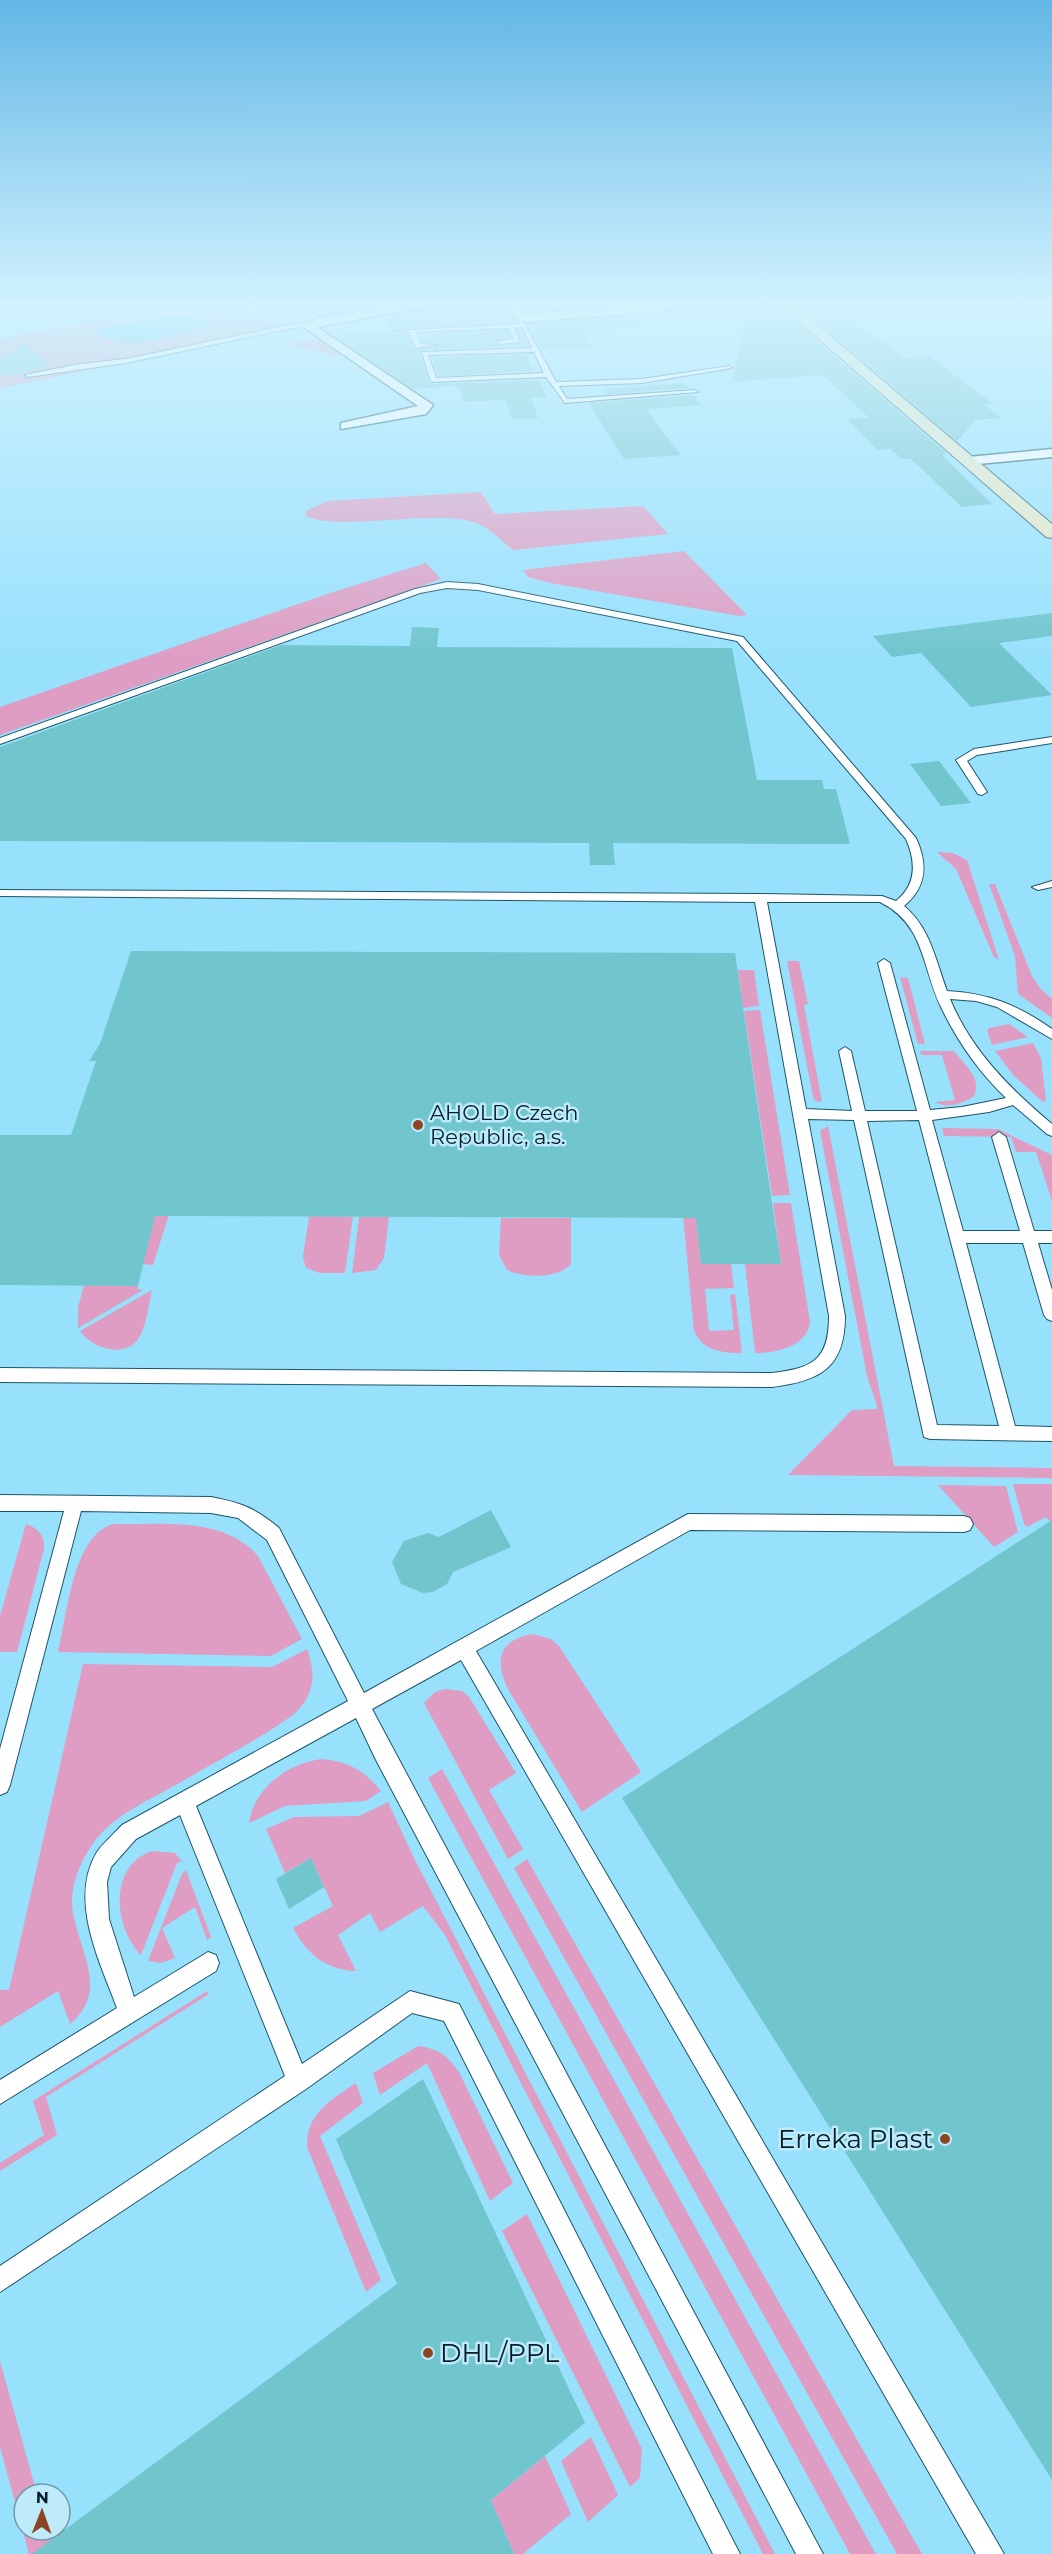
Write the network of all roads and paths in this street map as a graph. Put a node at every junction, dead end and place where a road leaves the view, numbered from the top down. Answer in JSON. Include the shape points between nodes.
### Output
{"nodes":[{"id":1,"x":375,"y":420,"type":"edge"},
{"id":2,"x":921,"y":420,"type":"edge"},
{"id":3,"x":346,"y":426,"type":"dead end"},
{"id":4,"x":1052,"y":453,"type":"edge"},
{"id":5,"x":968,"y":461,"type":"junction"},
{"id":6,"x":1052,"y":533,"type":"edge"},
{"id":7,"x":1052,"y":740,"type":"edge"},
{"id":8,"x":0,"y":741,"type":"edge"},
{"id":9,"x":982,"y":792,"type":"dead end"},
{"id":10,"x":1052,"y":884,"type":"edge"},
{"id":11,"x":1038,"y":887,"type":"dead end"},
{"id":12,"x":0,"y":893,"type":"edge"},
{"id":13,"x":760,"y":897,"type":"junction"},
{"id":14,"x":898,"y":905,"type":"junction"},
{"id":15,"x":884,"y":963,"type":"dead end"},
{"id":16,"x":942,"y":995,"type":"junction"},
{"id":17,"x":1052,"y":1035,"type":"edge"},
{"id":18,"x":845,"y":1051,"type":"dead end"},
{"id":19,"x":1015,"y":1100,"type":"junction"},
{"id":20,"x":798,"y":1114,"type":"junction"},
{"id":21,"x":859,"y":1114,"type":"junction"},
{"id":22,"x":924,"y":1115,"type":"junction"},
{"id":23,"x":1052,"y":1131,"type":"edge"},
{"id":24,"x":999,"y":1137,"type":"dead end"},
{"id":25,"x":957,"y":1237,"type":"junction"},
{"id":26,"x":1028,"y":1237,"type":"junction"},
{"id":27,"x":1052,"y":1238,"type":"edge"},
{"id":28,"x":1052,"y":1315,"type":"edge"},
{"id":29,"x":0,"y":1375,"type":"edge"},
{"id":30,"x":1009,"y":1433,"type":"junction"},
{"id":31,"x":1052,"y":1434,"type":"edge"},
{"id":32,"x":0,"y":1503,"type":"edge"},
{"id":33,"x":75,"y":1503,"type":"junction"},
{"id":34,"x":964,"y":1524,"type":"dead end"},
{"id":35,"x":464,"y":1648,"type":"junction"},
{"id":36,"x":360,"y":1706,"type":"junction"},
{"id":37,"x":0,"y":1785,"type":"edge"},
{"id":38,"x":185,"y":1802,"type":"junction"},
{"id":39,"x":208,"y":1963,"type":"dead end"},
{"id":40,"x":129,"y":2012,"type":"junction"},
{"id":41,"x":298,"y":2081,"type":"junction"},
{"id":42,"x":0,"y":2092,"type":"edge"},
{"id":43,"x":0,"y":2280,"type":"edge"},
{"id":44,"x":727,"y":2554,"type":"edge"},
{"id":45,"x":810,"y":2554,"type":"edge"},
{"id":46,"x":991,"y":2554,"type":"edge"}],
"edges":[{"from":1,"to":3,"type":"street"},
{"from":2,"to":5,"type":"main road"},
{"from":4,"to":5,"type":"street"},
{"from":5,"to":6,"type":"main road"},
{"from":7,"to":9,"type":"lane","via":[[966,756],[961,760]]},
{"from":8,"to":14,"type":"lane","via":[[418,591],[447,585],[478,587],[725,634],[744,642],[911,838],[919,858],[920,876],[914,892]]},
{"from":10,"to":11,"type":"lane"},
{"from":12,"to":13,"type":"lane"},
{"from":13,"to":14,"type":"lane","via":[[870,897]]},
{"from":13,"to":20,"type":"lane"},
{"from":14,"to":16,"type":"lane","via":[[917,925]]},
{"from":15,"to":22,"type":"lane"},
{"from":16,"to":17,"type":"lane","via":[[996,1000]]},
{"from":16,"to":19,"type":"lane","via":[[970,1048]]},
{"from":18,"to":21,"type":"lane"},
{"from":19,"to":22,"type":"lane","via":[[980,1111]]},
{"from":19,"to":23,"type":"lane"},
{"from":20,"to":21,"type":"lane"},
{"from":20,"to":29,"type":"lane","via":[[838,1335],[835,1349],[825,1362],[794,1378]]},
{"from":21,"to":22,"type":"lane"},
{"from":21,"to":30,"type":"lane","via":[[930,1432]]},
{"from":22,"to":25,"type":"lane"},
{"from":24,"to":26,"type":"lane"},
{"from":25,"to":26,"type":"lane"},
{"from":25,"to":30,"type":"lane"},
{"from":26,"to":27,"type":"lane"},
{"from":26,"to":28,"type":"lane"},
{"from":30,"to":31,"type":"lane"},
{"from":32,"to":33,"type":"lane"},
{"from":33,"to":36,"type":"lane","via":[[211,1505],[254,1518],[281,1546]]},
{"from":33,"to":37,"type":"lane"},
{"from":34,"to":35,"type":"lane","via":[[688,1522]]},
{"from":35,"to":36,"type":"lane"},
{"from":35,"to":46,"type":"lane"},
{"from":36,"to":38,"type":"lane"},
{"from":36,"to":45,"type":"lane"},
{"from":38,"to":40,"type":"lane","via":[[129,1832],[102,1863],[95,1898],[101,1929]]},
{"from":38,"to":41,"type":"lane"},
{"from":39,"to":40,"type":"lane"},
{"from":40,"to":42,"type":"lane"},
{"from":41,"to":43,"type":"lane"},
{"from":41,"to":44,"type":"lane","via":[[410,2001],[451,2012]]}]}
